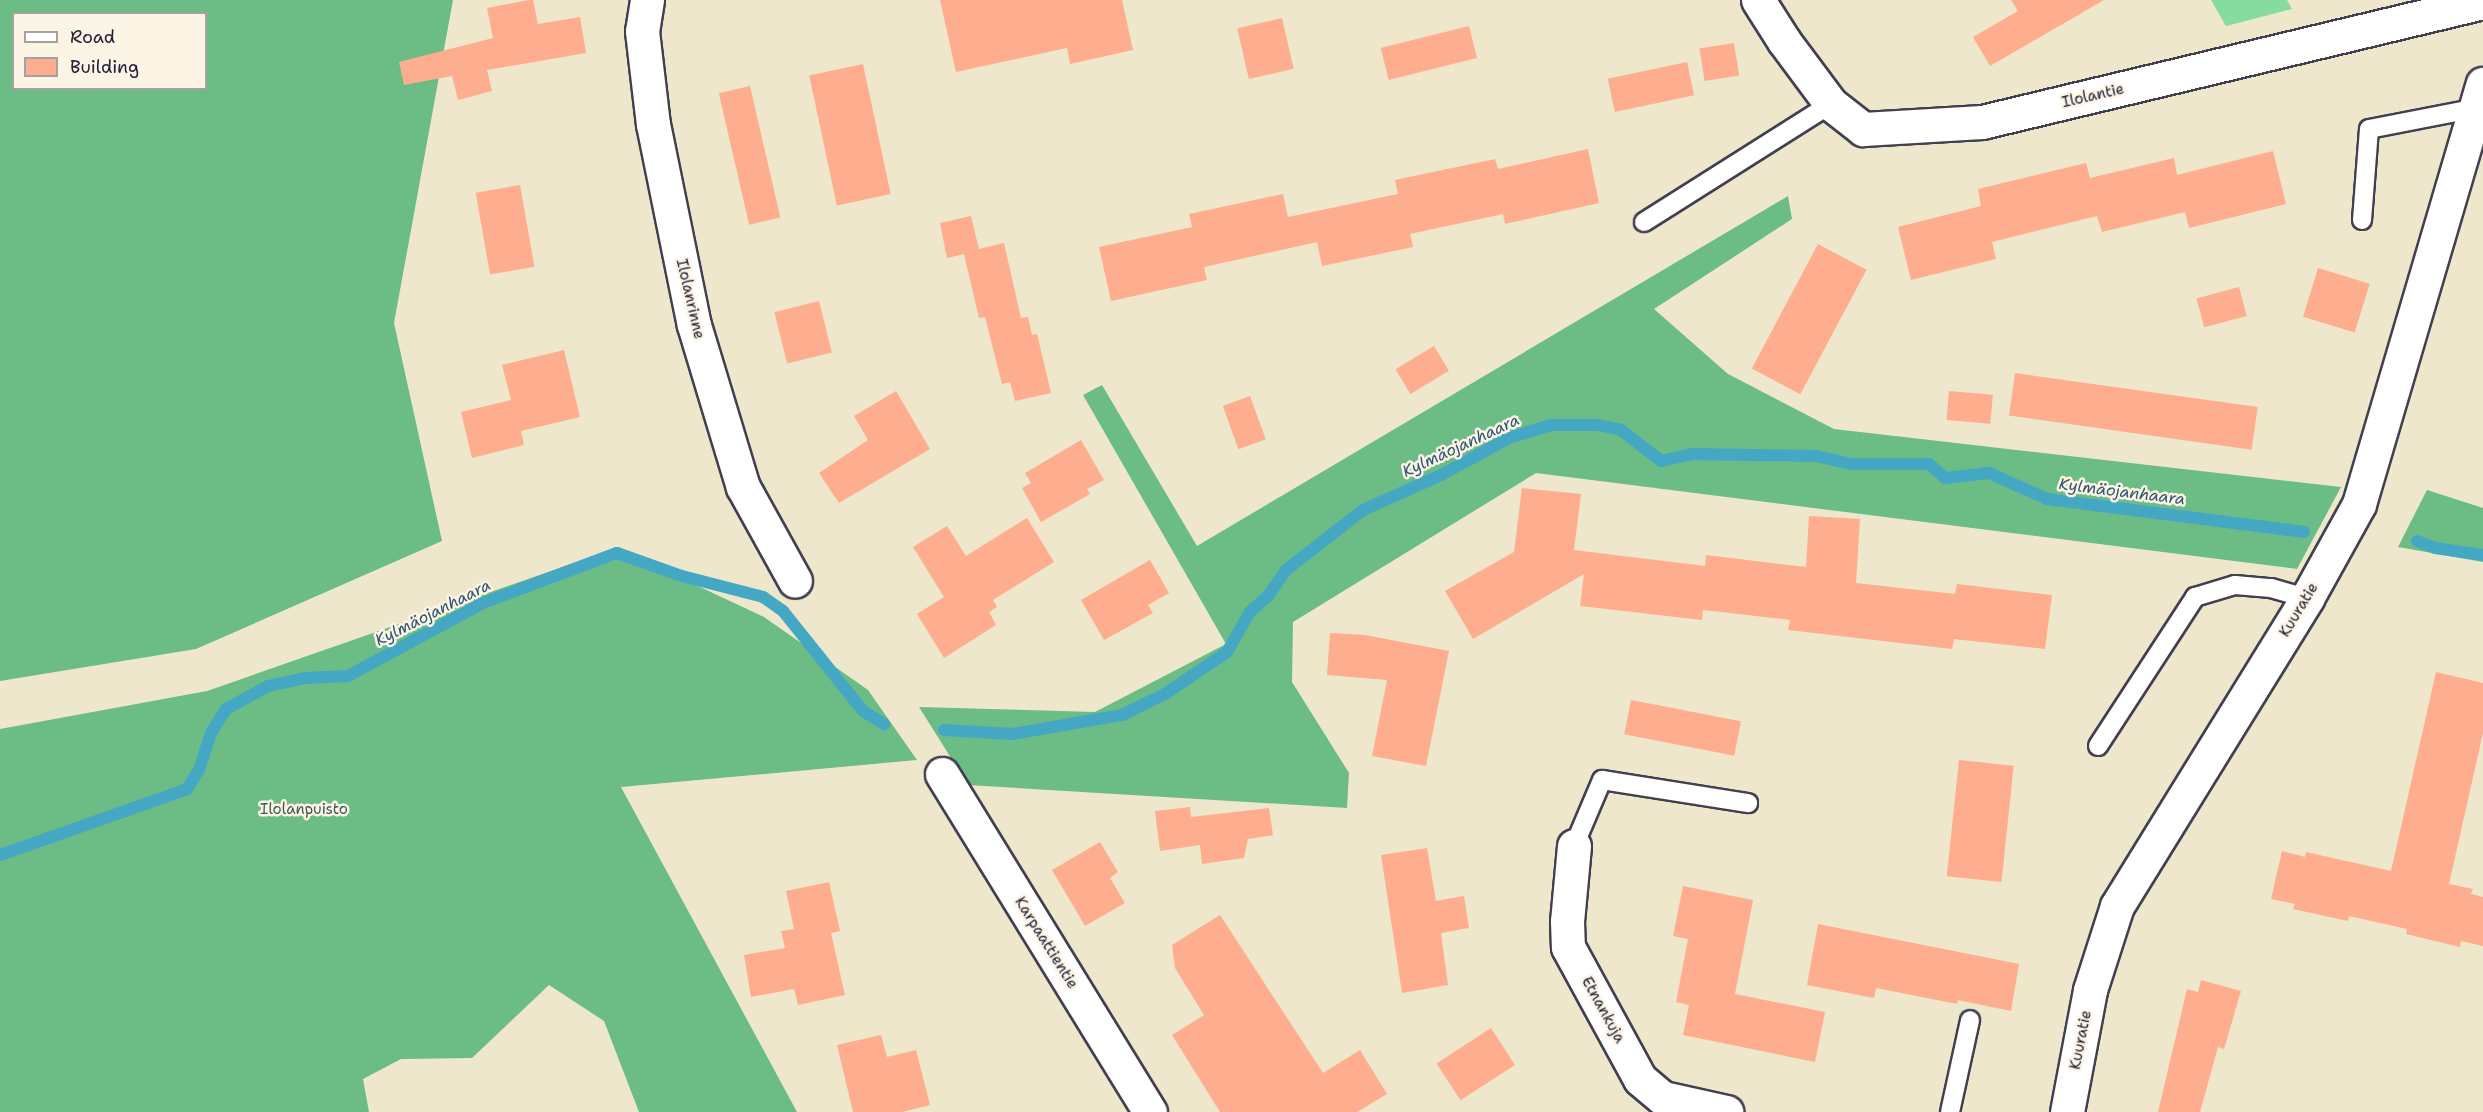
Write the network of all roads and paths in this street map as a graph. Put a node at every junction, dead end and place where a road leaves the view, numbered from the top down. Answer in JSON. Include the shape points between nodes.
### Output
{"nodes":[{"id":1,"x":647,"y":0,"type":"edge"},
{"id":2,"x":1758,"y":0,"type":"edge"},
{"id":3,"x":2483,"y":2,"type":"edge"},
{"id":4,"x":2480,"y":96,"type":"edge"},
{"id":5,"x":1831,"y":104,"type":"junction"},
{"id":6,"x":2362,"y":220,"type":"dead end"},
{"id":7,"x":1644,"y":222,"type":"dead end"},
{"id":8,"x":795,"y":581,"type":"dead end"},
{"id":9,"x":2307,"y":598,"type":"junction"},
{"id":10,"x":2098,"y":746,"type":"dead end"},
{"id":11,"x":942,"y":774,"type":"dead end"},
{"id":12,"x":1748,"y":803,"type":"dead end"},
{"id":13,"x":1574,"y":846,"type":"joint"},
{"id":14,"x":1970,"y":1020,"type":"dead end"},
{"id":15,"x":1718,"y":1111,"type":"edge"},
{"id":16,"x":1150,"y":1112,"type":"edge"},
{"id":17,"x":1950,"y":1112,"type":"edge"},
{"id":18,"x":2067,"y":1112,"type":"edge"}],
"edges":[{"from":1,"to":8,"type":"street","name":"Ilolanrinne","via":[[642,31],[652,124],[694,325],[743,487]]},
{"from":2,"to":5,"type":"street","name":"Ilolantie"},
{"from":3,"to":5,"type":"street","name":"Ilolantie","via":[[1982,122],[1863,129]]},
{"from":4,"to":6,"type":"lane","via":[[2369,129]]},
{"from":4,"to":9,"type":"street","name":"Kuuratie","via":[[2359,504]]},
{"from":5,"to":7,"type":"lane"},
{"from":9,"to":10,"type":"lane","via":[[2271,588],[2235,585],[2195,597]]},
{"from":9,"to":18,"type":"street","name":"Kuuratie","via":[[2117,906],[2090,990]]},
{"from":11,"to":16,"type":"street","name":"Karpaattientie"},
{"from":12,"to":13,"type":"lane","via":[[1602,780]]},
{"from":13,"to":15,"type":"street","name":"Etnankuja","via":[[1568,947],[1640,1079],[1663,1098]]},
{"from":14,"to":17,"type":"lane"}]}
